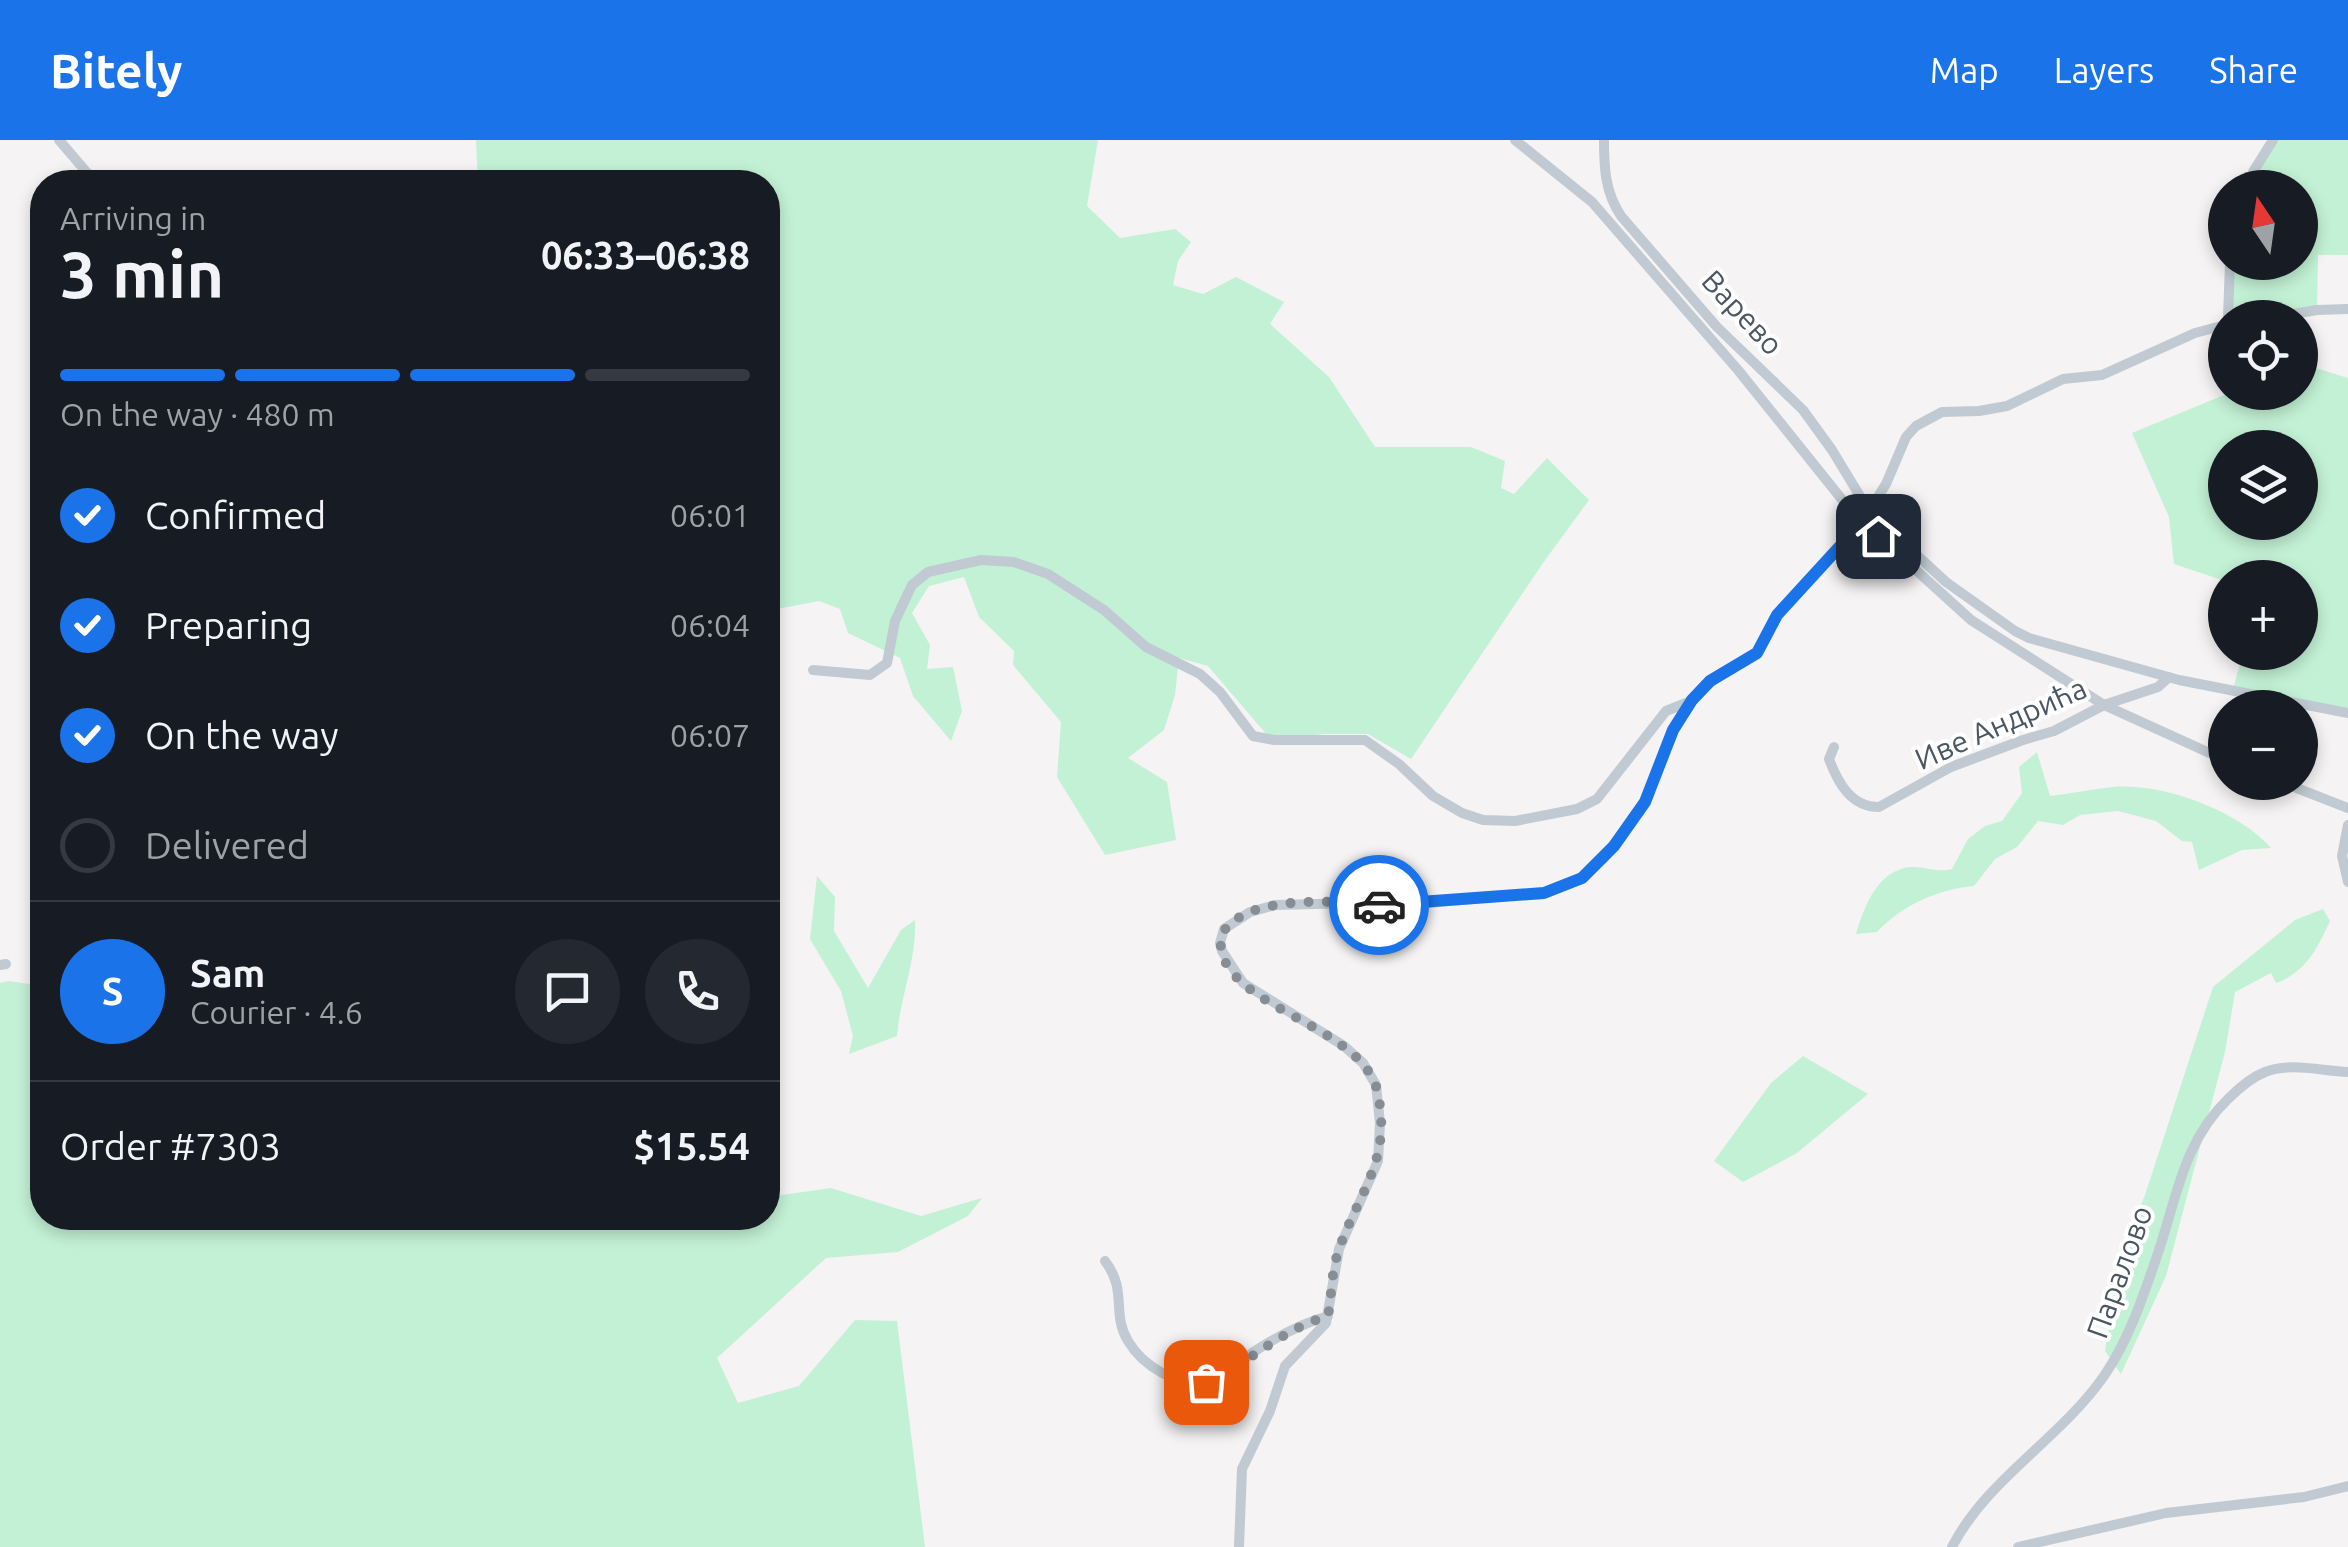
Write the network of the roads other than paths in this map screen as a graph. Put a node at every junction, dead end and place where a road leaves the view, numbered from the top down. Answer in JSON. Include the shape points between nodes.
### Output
{"nodes":[{"id":1,"x":58,"y":140,"type":"edge"},
{"id":2,"x":1514,"y":140,"type":"edge"},
{"id":3,"x":1604,"y":140,"type":"edge"},
{"id":4,"x":2273,"y":140,"type":"edge"},
{"id":5,"x":84,"y":170,"type":"edge"},
{"id":6,"x":2255,"y":170,"type":"edge"},
{"id":7,"x":1621,"y":216,"type":"junction"},
{"id":8,"x":1608,"y":223,"type":"junction"},
{"id":9,"x":2318,"y":310,"type":"edge"},
{"id":10,"x":2348,"y":310,"type":"edge"},
{"id":11,"x":2208,"y":330,"type":"edge"},
{"id":12,"x":1869,"y":510,"type":"junction"},
{"id":13,"x":1852,"y":512,"type":"junction"},
{"id":14,"x":1878,"y":536,"type":"junction"},
{"id":15,"x":1842,"y":544,"type":"junction"},
{"id":16,"x":813,"y":670,"type":"dead end"},
{"id":17,"x":2169,"y":677,"type":"junction"},
{"id":18,"x":1692,"y":700,"type":"junction"},
{"id":19,"x":2104,"y":705,"type":"junction"},
{"id":20,"x":2348,"y":712,"type":"edge"},
{"id":21,"x":1834,"y":748,"type":"dead end"},
{"id":22,"x":2208,"y":752,"type":"edge"},
{"id":23,"x":2318,"y":796,"type":"edge"},
{"id":24,"x":2348,"y":808,"type":"edge"},
{"id":25,"x":2348,"y":825,"type":"edge"},
{"id":26,"x":2348,"y":882,"type":"edge"},
{"id":27,"x":2348,"y":1072,"type":"edge"},
{"id":28,"x":1106,"y":1261,"type":"dead end"},
{"id":29,"x":1328,"y":1316,"type":"junction"},
{"id":30,"x":2348,"y":1486,"type":"edge"},
{"id":31,"x":1239,"y":1547,"type":"edge"},
{"id":32,"x":1952,"y":1547,"type":"edge"},
{"id":33,"x":2018,"y":1547,"type":"edge"}],
"edges":[{"from":1,"to":5,"type":"street"},
{"from":2,"to":8,"type":"street","via":[[1592,202]]},
{"from":3,"to":7,"type":"street","name":"Варево","via":[[1604,169]]},
{"from":4,"to":6,"type":"street"},
{"from":7,"to":8,"type":"street"},
{"from":7,"to":12,"type":"street","name":"Варево","via":[[1803,410]]},
{"from":8,"to":13,"type":"street"},
{"from":9,"to":10,"type":"street"},
{"from":11,"to":12,"type":"street","via":[[2102,374],[2063,379],[2007,406],[1942,412],[1906,438]]},
{"from":12,"to":17,"type":"street","name":"Иве Андрића","via":[[1946,582],[2015,631]]},
{"from":13,"to":14,"type":"street"},
{"from":13,"to":15,"type":"street"},
{"from":14,"to":15,"type":"street"},
{"from":14,"to":19,"type":"street","via":[[1972,620]]},
{"from":15,"to":18,"type":"street","via":[[1777,615],[1757,653]]},
{"from":16,"to":18,"type":"street","via":[[870,675],[887,664],[895,621],[912,586],[928,572],[982,560],[1014,562],[1048,574],[1146,647],[1200,674],[1253,736],[1365,740],[1433,796],[1482,820],[1516,821],[1597,799],[1666,711]]},
{"from":17,"to":19,"type":"street","name":"Иве Андрића"},
{"from":17,"to":20,"type":"street","name":"Иве Андрића"},
{"from":18,"to":29,"type":"street","via":[[1645,802],[1604,858],[1572,884],[1544,893],[1404,905],[1275,905],[1224,929],[1222,951],[1237,976],[1354,1054],[1376,1086],[1378,1162],[1339,1249]]},
{"from":19,"to":21,"type":"street","name":"Иве Андрића","via":[[2054,732],[1951,767],[1879,807],[1853,799],[1837,780],[1829,759]]},
{"from":19,"to":22,"type":"street"},
{"from":23,"to":24,"type":"street"},
{"from":25,"to":26,"type":"street","via":[[2342,856]]},
{"from":27,"to":32,"type":"street","name":"Паралово","via":[[2297,1066],[2266,1072],[2221,1106],[2181,1172],[2128,1336],[2104,1376],[1971,1516]]},
{"from":28,"to":29,"type":"street","via":[[1118,1278],[1127,1340],[1179,1381],[1221,1376],[1280,1336]]},
{"from":29,"to":31,"type":"street","via":[[1286,1366],[1246,1456],[1239,1481]]},
{"from":30,"to":33,"type":"street","via":[[2166,1514]]}]}
